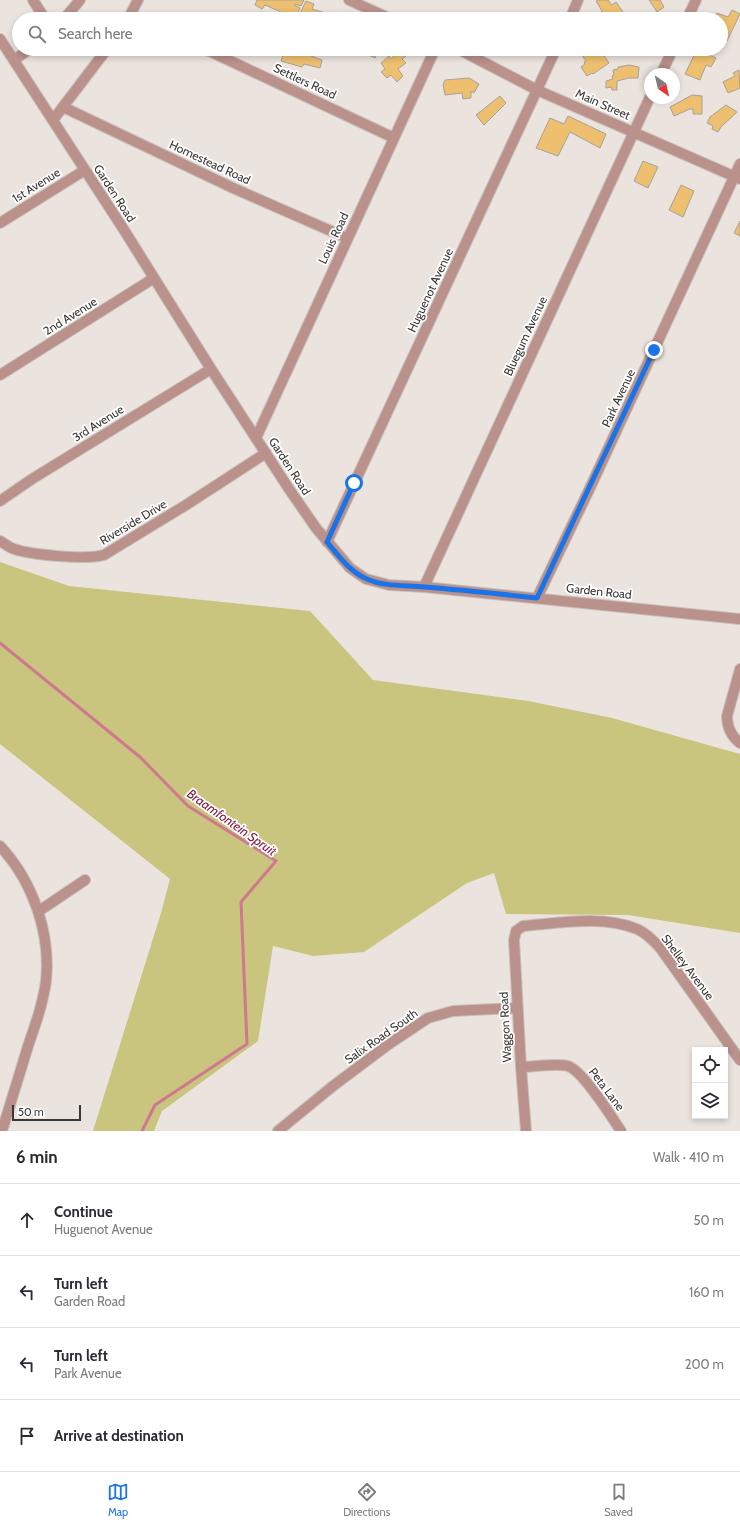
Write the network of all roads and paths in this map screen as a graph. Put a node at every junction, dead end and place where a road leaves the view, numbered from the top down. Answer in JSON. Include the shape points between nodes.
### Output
{"nodes":[{"id":1,"x":33,"y":0,"type":"edge"},
{"id":2,"x":80,"y":0,"type":"edge"},
{"id":3,"x":138,"y":0,"type":"edge"},
{"id":4,"x":349,"y":0,"type":"edge"},
{"id":5,"x":578,"y":0,"type":"edge"},
{"id":6,"x":696,"y":0,"type":"edge"},
{"id":7,"x":41,"y":12,"type":"edge"},
{"id":8,"x":70,"y":12,"type":"edge"},
{"id":9,"x":134,"y":12,"type":"edge"},
{"id":10,"x":376,"y":12,"type":"edge"},
{"id":11,"x":573,"y":12,"type":"edge"},
{"id":12,"x":690,"y":12,"type":"edge"},
{"id":13,"x":0,"y":39,"type":"edge"},
{"id":14,"x":20,"y":56,"type":"edge"},
{"id":15,"x":103,"y":56,"type":"edge"},
{"id":16,"x":220,"y":56,"type":"edge"},
{"id":17,"x":432,"y":56,"type":"edge"},
{"id":18,"x":472,"y":56,"type":"edge"},
{"id":19,"x":553,"y":56,"type":"edge"},
{"id":20,"x":670,"y":56,"type":"edge"},
{"id":21,"x":14,"y":60,"type":"junction"},
{"id":22,"x":664,"y":68,"type":"edge"},
{"id":23,"x":538,"y":90,"type":"junction"},
{"id":24,"x":647,"y":104,"type":"edge"},
{"id":25,"x":63,"y":107,"type":"junction"},
{"id":26,"x":53,"y":120,"type":"junction"},
{"id":27,"x":634,"y":132,"type":"junction"},
{"id":28,"x":394,"y":138,"type":"junction"},
{"id":29,"x":740,"y":164,"type":"edge"},
{"id":30,"x":85,"y":170,"type":"junction"},
{"id":31,"x":737,"y":178,"type":"edge"},
{"id":32,"x":0,"y":223,"type":"edge"},
{"id":33,"x":347,"y":238,"type":"junction"},
{"id":34,"x":154,"y":278,"type":"junction"},
{"id":35,"x":210,"y":369,"type":"junction"},
{"id":36,"x":0,"y":375,"type":"edge"},
{"id":37,"x":256,"y":438,"type":"junction"},
{"id":38,"x":266,"y":453,"type":"junction"},
{"id":39,"x":0,"y":500,"type":"edge"},
{"id":40,"x":0,"y":541,"type":"edge"},
{"id":41,"x":327,"y":542,"type":"junction"},
{"id":42,"x":424,"y":586,"type":"junction"},
{"id":43,"x":537,"y":598,"type":"junction"},
{"id":44,"x":740,"y":619,"type":"edge"},
{"id":45,"x":740,"y":669,"type":"edge"},
{"id":46,"x":736,"y":733,"type":"edge"},
{"id":47,"x":740,"y":742,"type":"edge"},
{"id":48,"x":0,"y":846,"type":"edge"},
{"id":49,"x":85,"y":880,"type":"dead end"},
{"id":50,"x":39,"y":911,"type":"junction"},
{"id":51,"x":523,"y":926,"type":"joint"},
{"id":52,"x":517,"y":1008,"type":"junction"},
{"id":53,"x":740,"y":1060,"type":"edge"},
{"id":54,"x":521,"y":1067,"type":"junction"},
{"id":55,"x":2,"y":1131,"type":"edge"},
{"id":56,"x":278,"y":1131,"type":"edge"},
{"id":57,"x":526,"y":1131,"type":"edge"},
{"id":58,"x":621,"y":1131,"type":"edge"}],
"edges":[{"from":1,"to":7,"type":"street"},
{"from":2,"to":8,"type":"street"},
{"from":3,"to":9,"type":"street"},
{"from":4,"to":10,"type":"street"},
{"from":5,"to":11,"type":"street"},
{"from":6,"to":12,"type":"street"},
{"from":13,"to":21,"type":"street","name":"Garden Road"},
{"from":14,"to":21,"type":"street"},
{"from":15,"to":25,"type":"street"},
{"from":16,"to":28,"type":"street","name":"Settlers Road"},
{"from":17,"to":28,"type":"street","name":"Louis Road"},
{"from":18,"to":23,"type":"street","name":"Main Street"},
{"from":19,"to":23,"type":"street","name":"Huguenot Avenue"},
{"from":20,"to":22,"type":"street"},
{"from":21,"to":26,"type":"street","name":"Garden Road"},
{"from":23,"to":27,"type":"street","name":"Main Street"},
{"from":23,"to":41,"type":"street","name":"Huguenot Avenue"},
{"from":24,"to":27,"type":"street","name":"Bluegum Avenue"},
{"from":25,"to":26,"type":"street"},
{"from":25,"to":33,"type":"street","name":"Homestead Road","via":[[227,185]]},
{"from":26,"to":30,"type":"street","name":"Garden Road"},
{"from":27,"to":31,"type":"street","name":"Main Street"},
{"from":27,"to":42,"type":"street","name":"Bluegum Avenue"},
{"from":28,"to":33,"type":"street","name":"Louis Road"},
{"from":29,"to":31,"type":"street","name":"Park Avenue"},
{"from":30,"to":32,"type":"street","name":"1st Avenue"},
{"from":30,"to":34,"type":"street","name":"Garden Road"},
{"from":31,"to":43,"type":"street","name":"Park Avenue"},
{"from":33,"to":37,"type":"street","name":"Louis Road"},
{"from":34,"to":35,"type":"street","name":"Garden Road"},
{"from":34,"to":36,"type":"street","name":"2nd Avenue"},
{"from":35,"to":37,"type":"street","name":"Garden Road"},
{"from":35,"to":39,"type":"street","name":"3rd Avenue"},
{"from":37,"to":38,"type":"street","name":"Garden Road"},
{"from":38,"to":40,"type":"street","name":"Riverside Drive","via":[[104,555],[90,557],[44,554],[14,549]]},
{"from":38,"to":41,"type":"street","name":"Garden Road"},
{"from":41,"to":42,"type":"street","name":"Garden Road","via":[[350,568],[366,579],[389,585]]},
{"from":42,"to":43,"type":"street","name":"Garden Road"},
{"from":43,"to":44,"type":"street","name":"Garden Road"},
{"from":45,"to":46,"type":"street","via":[[727,716],[728,728]]},
{"from":46,"to":47,"type":"street"},
{"from":48,"to":50,"type":"street","via":[[20,872]]},
{"from":49,"to":50,"type":"street"},
{"from":50,"to":55,"type":"street","via":[[46,952],[45,988]]},
{"from":51,"to":52,"type":"street","name":"Waggon Road","via":[[518,928],[514,935]]},
{"from":51,"to":53,"type":"street","name":"Shelley Avenue","via":[[603,922],[637,929],[647,935],[661,949]]},
{"from":52,"to":54,"type":"street","name":"Waggon Road"},
{"from":52,"to":56,"type":"street","name":"Salix Road South","via":[[453,1011],[428,1018],[333,1086]]},
{"from":54,"to":57,"type":"street","name":"Waggon Road"},
{"from":54,"to":58,"type":"street","name":"Peta Lane","via":[[561,1066],[574,1069]]}]}
